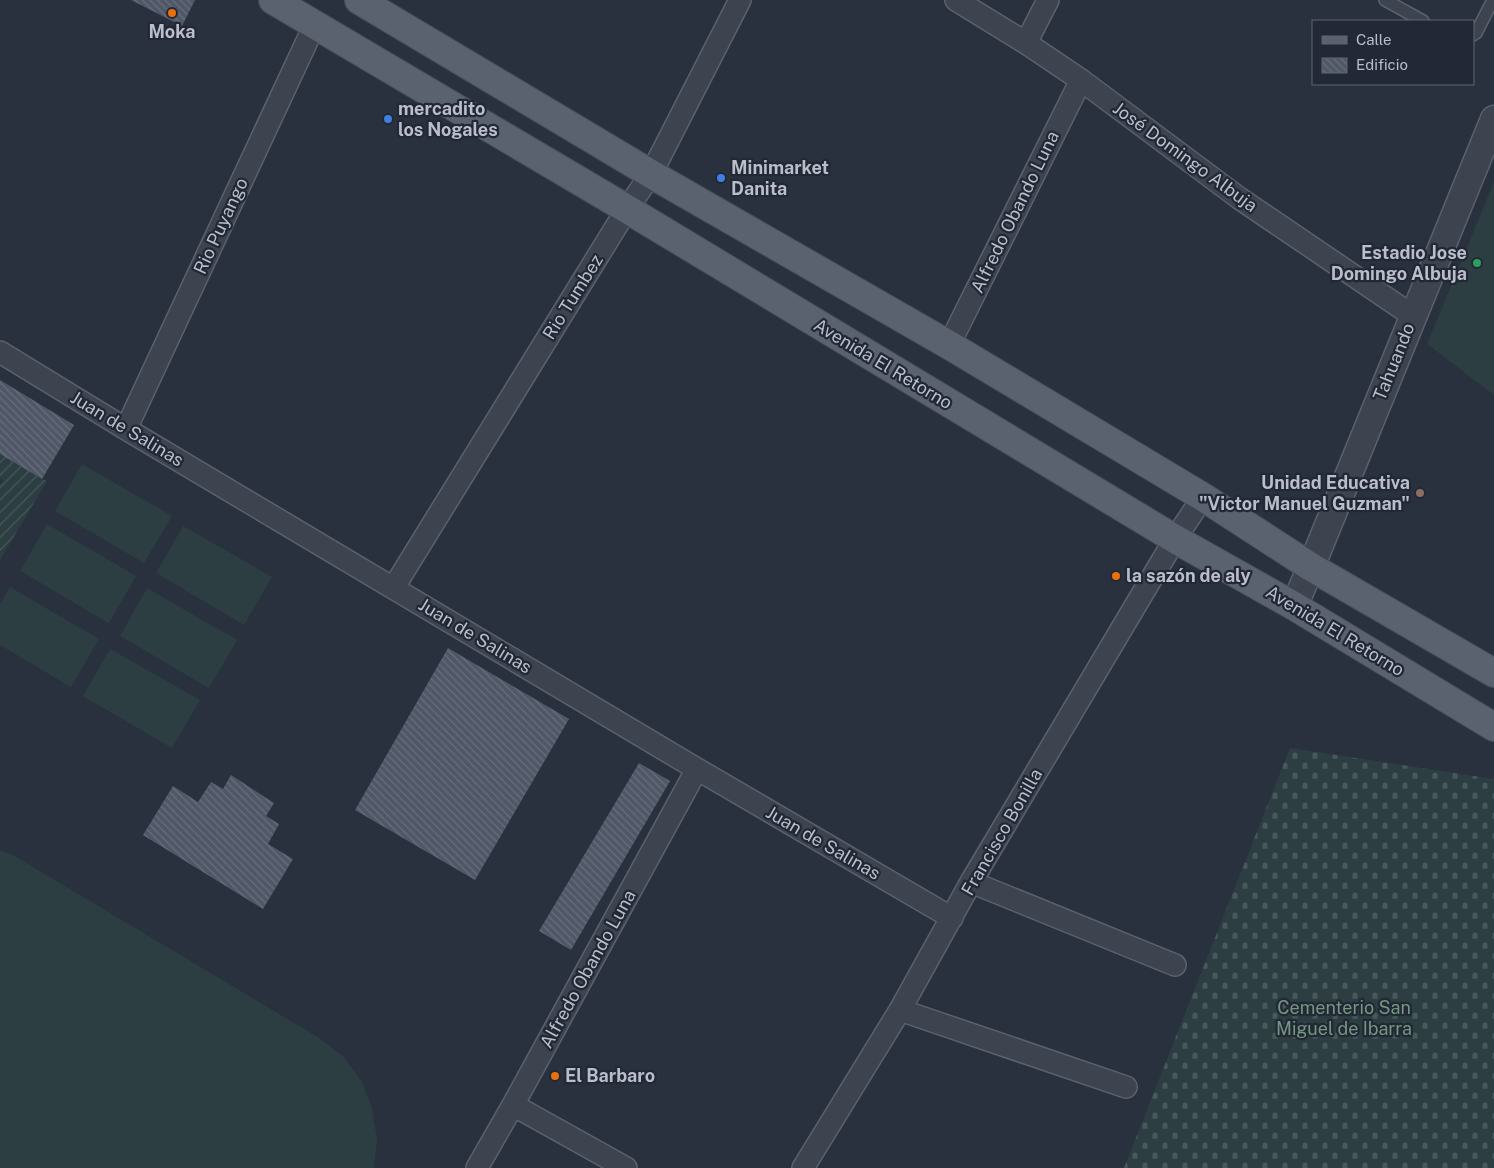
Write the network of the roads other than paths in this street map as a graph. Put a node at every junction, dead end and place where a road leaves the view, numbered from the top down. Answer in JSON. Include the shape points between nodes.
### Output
{"nodes":[{"id":1,"x":273,"y":0,"type":"edge"},
{"id":2,"x":359,"y":0,"type":"edge"},
{"id":3,"x":740,"y":0,"type":"edge"},
{"id":4,"x":956,"y":0,"type":"edge"},
{"id":5,"x":1048,"y":0,"type":"edge"},
{"id":6,"x":1385,"y":0,"type":"edge"},
{"id":7,"x":1493,"y":0,"type":"edge"},
{"id":8,"x":1421,"y":20,"type":"edge"},
{"id":9,"x":315,"y":24,"type":"junction"},
{"id":10,"x":1474,"y":34,"type":"edge"},
{"id":11,"x":1026,"y":43,"type":"junction"},
{"id":12,"x":1081,"y":80,"type":"junction"},
{"id":13,"x":1494,"y":119,"type":"edge"},
{"id":14,"x":651,"y":174,"type":"junction"},
{"id":15,"x":627,"y":209,"type":"junction"},
{"id":16,"x":1413,"y":316,"type":"junction"},
{"id":17,"x":949,"y":345,"type":"junction"},
{"id":18,"x":0,"y":352,"type":"edge"},
{"id":19,"x":126,"y":428,"type":"junction"},
{"id":20,"x":1203,"y":497,"type":"junction"},
{"id":21,"x":1175,"y":539,"type":"junction"},
{"id":22,"x":1311,"y":567,"type":"junction"},
{"id":23,"x":394,"y":587,"type":"junction"},
{"id":24,"x":1294,"y":606,"type":"junction"},
{"id":25,"x":1494,"y":673,"type":"edge"},
{"id":26,"x":1494,"y":727,"type":"edge"},
{"id":27,"x":697,"y":769,"type":"junction"},
{"id":28,"x":971,"y":882,"type":"junction"},
{"id":29,"x":952,"y":918,"type":"junction"},
{"id":30,"x":1175,"y":965,"type":"dead end"},
{"id":31,"x":900,"y":1010,"type":"junction"},
{"id":32,"x":1126,"y":1087,"type":"dead end"},
{"id":33,"x":513,"y":1106,"type":"junction"},
{"id":34,"x":477,"y":1168,"type":"edge"},
{"id":35,"x":626,"y":1168,"type":"edge"},
{"id":36,"x":803,"y":1168,"type":"edge"}],
"edges":[{"from":1,"to":9,"type":"main road","name":"Avenida El Retorno"},
{"from":2,"to":14,"type":"main road"},
{"from":3,"to":14,"type":"street","name":"Rio Tumbez"},
{"from":4,"to":11,"type":"street","name":"José Domingo Albuja"},
{"from":5,"to":11,"type":"street"},
{"from":6,"to":8,"type":"lane"},
{"from":7,"to":10,"type":"lane"},
{"from":9,"to":15,"type":"main road","name":"Avenida El Retorno"},
{"from":9,"to":19,"type":"street","name":"Rio Puyango"},
{"from":11,"to":12,"type":"street","name":"José Domingo Albuja"},
{"from":12,"to":16,"type":"street","name":"José Domingo Albuja","via":[[1239,198]]},
{"from":12,"to":17,"type":"street","name":"Alfredo Obando Luna"},
{"from":13,"to":16,"type":"street","name":"Tahuando"},
{"from":14,"to":15,"type":"street","name":"Rio Tumbez"},
{"from":14,"to":17,"type":"main road"},
{"from":15,"to":21,"type":"main road","name":"Avenida El Retorno"},
{"from":15,"to":23,"type":"street","name":"Rio Tumbez"},
{"from":16,"to":22,"type":"street","name":"Tahuando"},
{"from":17,"to":20,"type":"main road"},
{"from":18,"to":19,"type":"street","name":"Juan de Salinas"},
{"from":19,"to":23,"type":"street","name":"Juan de Salinas"},
{"from":20,"to":21,"type":"street","name":"Francisco Bonilla"},
{"from":20,"to":22,"type":"main road"},
{"from":21,"to":24,"type":"main road","name":"Avenida El Retorno"},
{"from":21,"to":28,"type":"street","name":"Francisco Bonilla"},
{"from":22,"to":24,"type":"street","name":"Tahuando"},
{"from":22,"to":25,"type":"main road"},
{"from":23,"to":27,"type":"street","name":"Juan de Salinas"},
{"from":24,"to":26,"type":"main road","name":"Avenida El Retorno"},
{"from":27,"to":29,"type":"street","name":"Juan de Salinas"},
{"from":27,"to":33,"type":"street","name":"Alfredo Obando Luna"},
{"from":28,"to":29,"type":"street","name":"Francisco Bonilla"},
{"from":28,"to":30,"type":"street"},
{"from":29,"to":31,"type":"street","name":"Francisco Bonilla"},
{"from":31,"to":32,"type":"street"},
{"from":31,"to":36,"type":"street","name":"Francisco Bonilla"},
{"from":33,"to":34,"type":"street","name":"Alfredo Obando Luna"},
{"from":33,"to":35,"type":"street"}]}
